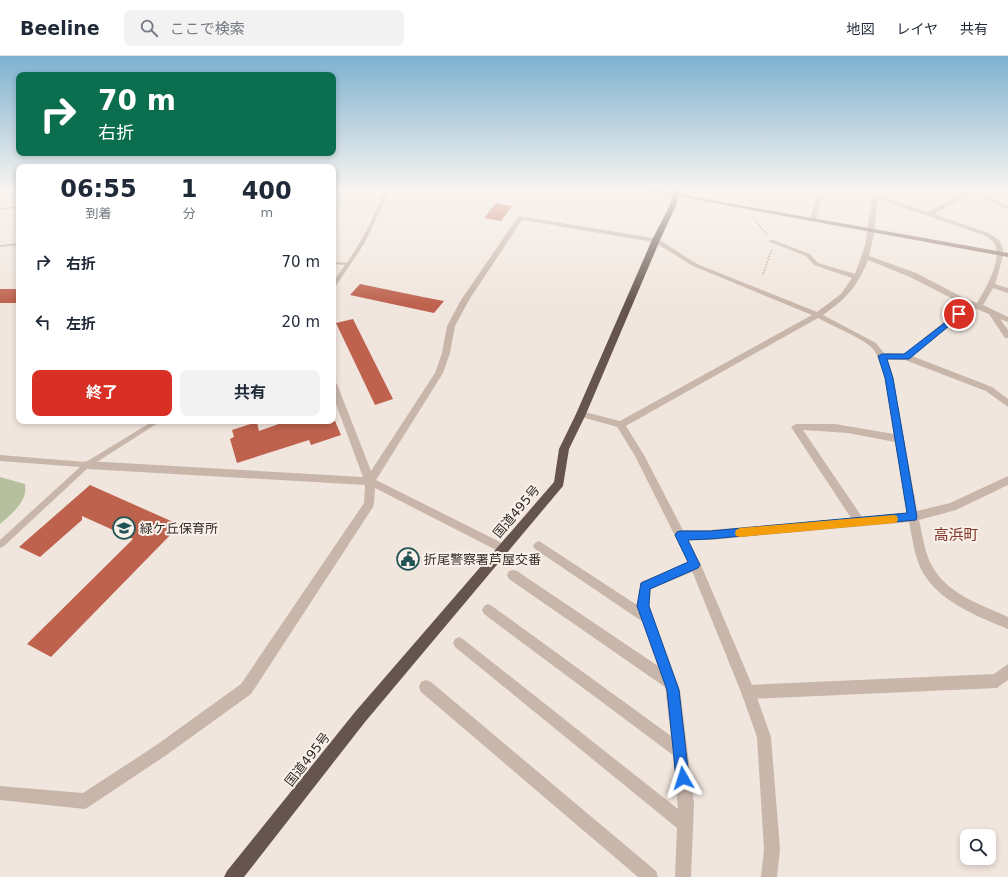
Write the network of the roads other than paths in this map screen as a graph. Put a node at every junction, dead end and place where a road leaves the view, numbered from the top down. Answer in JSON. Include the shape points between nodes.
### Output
{"nodes":[{"id":1,"x":370,"y":227,"type":"edge"},
{"id":2,"x":514,"y":227,"type":"edge"},
{"id":3,"x":578,"y":227,"type":"edge"},
{"id":4,"x":662,"y":227,"type":"edge"},
{"id":5,"x":852,"y":227,"type":"edge"},
{"id":6,"x":872,"y":227,"type":"edge"},
{"id":7,"x":967,"y":227,"type":"edge"},
{"id":8,"x":872,"y":231,"type":"junction"},
{"id":9,"x":656,"y":240,"type":"junction"},
{"id":10,"x":771,"y":241,"type":"dead end"},
{"id":11,"x":16,"y":244,"type":"edge"},
{"id":12,"x":0,"y":246,"type":"edge"},
{"id":13,"x":1004,"y":254,"type":"edge"},
{"id":14,"x":867,"y":257,"type":"junction"},
{"id":15,"x":336,"y":263,"type":"edge"},
{"id":16,"x":347,"y":264,"type":"junction"},
{"id":17,"x":856,"y":277,"type":"junction"},
{"id":18,"x":336,"y":281,"type":"edge"},
{"id":19,"x":992,"y":285,"type":"junction"},
{"id":20,"x":1008,"y":292,"type":"edge"},
{"id":21,"x":961,"y":300,"type":"junction"},
{"id":22,"x":979,"y":306,"type":"junction"},
{"id":23,"x":991,"y":311,"type":"junction"},
{"id":24,"x":818,"y":314,"type":"junction"},
{"id":25,"x":1008,"y":320,"type":"edge"},
{"id":26,"x":1008,"y":336,"type":"edge"},
{"id":27,"x":882,"y":356,"type":"junction"},
{"id":28,"x":906,"y":357,"type":"junction"},
{"id":29,"x":336,"y":392,"type":"edge"},
{"id":30,"x":1008,"y":404,"type":"edge"},
{"id":31,"x":581,"y":414,"type":"junction"},
{"id":32,"x":153,"y":424,"type":"edge"},
{"id":33,"x":621,"y":425,"type":"junction"},
{"id":34,"x":899,"y":439,"type":"junction"},
{"id":35,"x":0,"y":458,"type":"edge"},
{"id":36,"x":87,"y":465,"type":"junction"},
{"id":37,"x":1008,"y":480,"type":"edge"},
{"id":38,"x":370,"y":482,"type":"junction"},
{"id":39,"x":912,"y":517,"type":"junction"},
{"id":40,"x":859,"y":522,"type":"junction"},
{"id":41,"x":680,"y":535,"type":"junction"},
{"id":42,"x":0,"y":545,"type":"edge"},
{"id":43,"x":539,"y":546,"type":"dead end"},
{"id":44,"x":504,"y":550,"type":"junction"},
{"id":45,"x":695,"y":565,"type":"junction"},
{"id":46,"x":513,"y":574,"type":"dead end"},
{"id":47,"x":488,"y":610,"type":"dead end"},
{"id":48,"x":648,"y":618,"type":"junction"},
{"id":49,"x":1008,"y":623,"type":"edge"},
{"id":50,"x":459,"y":644,"type":"dead end"},
{"id":51,"x":1008,"y":671,"type":"edge"},
{"id":52,"x":670,"y":682,"type":"junction"},
{"id":53,"x":426,"y":688,"type":"dead end"},
{"id":54,"x":748,"y":692,"type":"junction"},
{"id":55,"x":680,"y":751,"type":"junction"},
{"id":56,"x":0,"y":793,"type":"edge"},
{"id":57,"x":685,"y":824,"type":"junction"},
{"id":58,"x":233,"y":877,"type":"edge"},
{"id":59,"x":650,"y":877,"type":"edge"},
{"id":60,"x":682,"y":877,"type":"edge"},
{"id":61,"x":769,"y":877,"type":"edge"}],
"edges":[{"from":1,"to":16,"type":"lane","via":[[362,244]]},
{"from":2,"to":38,"type":"street","via":[[465,300],[451,326],[439,373]]},
{"from":3,"to":9,"type":"street"},
{"from":4,"to":9,"type":"highway","name":"国道495号"},
{"from":5,"to":8,"type":"main road"},
{"from":6,"to":8,"type":"street"},
{"from":7,"to":13,"type":"street","via":[[986,234],[997,242]]},
{"from":8,"to":13,"type":"main road"},
{"from":8,"to":14,"type":"street"},
{"from":9,"to":24,"type":"street","via":[[695,265]]},
{"from":9,"to":31,"type":"highway","name":"国道495号"},
{"from":10,"to":17,"type":"street","via":[[808,255],[816,264]]},
{"from":11,"to":12,"type":"lane"},
{"from":13,"to":19,"type":"street"},
{"from":14,"to":17,"type":"street"},
{"from":14,"to":21,"type":"street","via":[[913,275]]},
{"from":15,"to":16,"type":"lane"},
{"from":16,"to":18,"type":"lane"},
{"from":17,"to":24,"type":"street","via":[[846,293]]},
{"from":19,"to":20,"type":"street"},
{"from":19,"to":22,"type":"street"},
{"from":21,"to":22,"type":"street"},
{"from":21,"to":28,"type":"street","via":[[959,314]]},
{"from":22,"to":23,"type":"street"},
{"from":23,"to":25,"type":"street"},
{"from":23,"to":26,"type":"street"},
{"from":24,"to":27,"type":"street","via":[[873,345]]},
{"from":24,"to":33,"type":"street"},
{"from":27,"to":28,"type":"street"},
{"from":27,"to":34,"type":"street","via":[[889,378]]},
{"from":28,"to":30,"type":"street","via":[[989,388]]},
{"from":29,"to":38,"type":"street"},
{"from":31,"to":33,"type":"street"},
{"from":31,"to":44,"type":"highway","name":"国道495号","via":[[564,449],[559,484]]},
{"from":32,"to":36,"type":"lane"},
{"from":33,"to":41,"type":"street"},
{"from":34,"to":39,"type":"street"},
{"from":34,"to":40,"type":"street","via":[[865,431],[817,426],[796,427]]},
{"from":35,"to":36,"type":"lane"},
{"from":36,"to":38,"type":"street"},
{"from":36,"to":42,"type":"lane"},
{"from":37,"to":39,"type":"street","via":[[952,507]]},
{"from":38,"to":44,"type":"street"},
{"from":38,"to":56,"type":"street","via":[[369,504],[246,689],[85,801]]},
{"from":39,"to":40,"type":"street"},
{"from":39,"to":49,"type":"street","via":[[926,564],[934,579],[954,598]]},
{"from":40,"to":41,"type":"street","via":[[710,535]]},
{"from":41,"to":45,"type":"street"},
{"from":43,"to":48,"type":"street"},
{"from":44,"to":58,"type":"highway","name":"国道495号","via":[[360,717]]},
{"from":45,"to":48,"type":"street","via":[[645,586],[643,606]]},
{"from":45,"to":54,"type":"street"},
{"from":46,"to":52,"type":"street"},
{"from":47,"to":55,"type":"street"},
{"from":48,"to":52,"type":"street"},
{"from":50,"to":57,"type":"street"},
{"from":51,"to":54,"type":"street","via":[[997,681]]},
{"from":52,"to":55,"type":"street"},
{"from":53,"to":59,"type":"street"},
{"from":54,"to":61,"type":"street","via":[[764,737],[772,849]]},
{"from":55,"to":57,"type":"street","via":[[686,804]]},
{"from":57,"to":60,"type":"street"}]}
